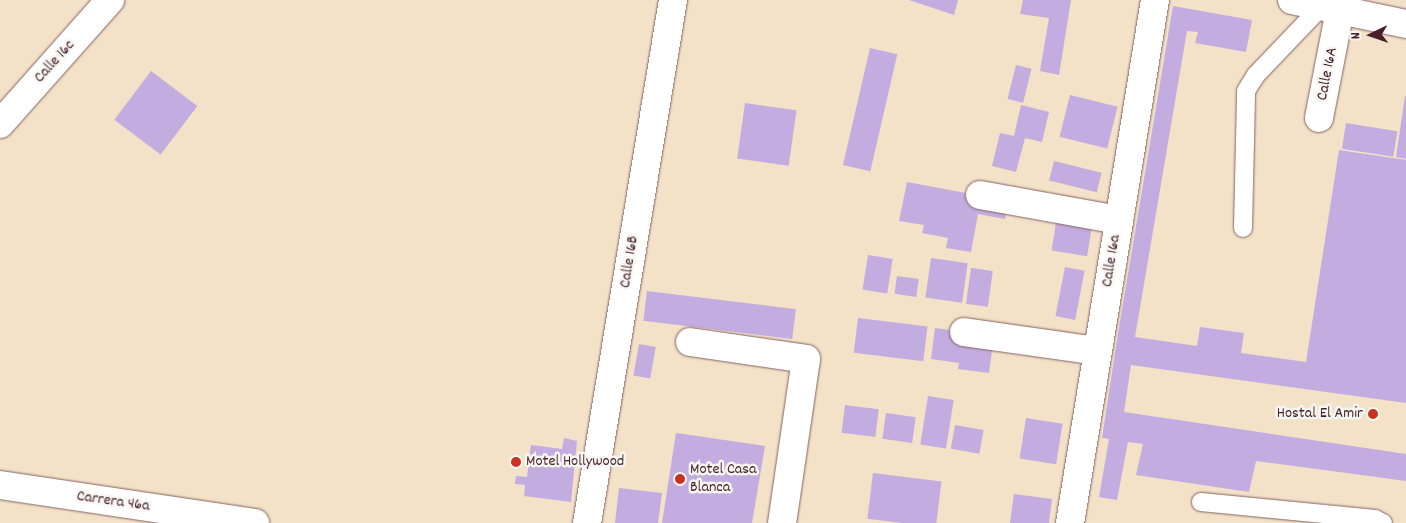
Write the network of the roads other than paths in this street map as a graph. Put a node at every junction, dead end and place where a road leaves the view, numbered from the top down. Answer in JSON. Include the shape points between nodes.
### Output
{"nodes":[{"id":1,"x":110,"y":0,"type":"edge"},
{"id":2,"x":673,"y":0,"type":"edge"},
{"id":3,"x":1155,"y":0,"type":"edge"},
{"id":4,"x":1292,"y":0,"type":"edge"},
{"id":5,"x":1335,"y":6,"type":"edge"},
{"id":6,"x":1406,"y":24,"type":"edge"},
{"id":7,"x":1319,"y":118,"type":"dead end"},
{"id":8,"x":0,"y":124,"type":"edge"},
{"id":9,"x":980,"y":195,"type":"dead end"},
{"id":10,"x":1119,"y":220,"type":"junction"},
{"id":11,"x":1243,"y":228,"type":"dead end"},
{"id":12,"x":964,"y":332,"type":"dead end"},
{"id":13,"x":690,"y":342,"type":"dead end"},
{"id":14,"x":1098,"y":351,"type":"junction"},
{"id":15,"x":0,"y":485,"type":"edge"},
{"id":16,"x":1201,"y":502,"type":"dead end"},
{"id":17,"x":135,"y":514,"type":"edge"},
{"id":18,"x":255,"y":523,"type":"edge"},
{"id":19,"x":587,"y":523,"type":"edge"},
{"id":20,"x":782,"y":523,"type":"edge"},
{"id":21,"x":1070,"y":523,"type":"edge"},
{"id":22,"x":1383,"y":523,"type":"edge"}],
"edges":[{"from":1,"to":8,"type":"street","name":"Calle 16c"},
{"from":2,"to":19,"type":"street","name":"Calle 16B"},
{"from":3,"to":10,"type":"street","name":"Calle 16a"},
{"from":4,"to":5,"type":"street"},
{"from":5,"to":6,"type":"street"},
{"from":5,"to":7,"type":"street","name":"Calle 16A"},
{"from":5,"to":11,"type":"lane","via":[[1256,75],[1246,91]]},
{"from":9,"to":10,"type":"street"},
{"from":10,"to":14,"type":"street","name":"Calle 16a"},
{"from":12,"to":14,"type":"street"},
{"from":13,"to":20,"type":"street","via":[[806,359]]},
{"from":14,"to":21,"type":"street","name":"Calle 16a"},
{"from":15,"to":17,"type":"street","name":"Carrera 46a"},
{"from":16,"to":22,"type":"lane","via":[[1375,519]]},
{"from":17,"to":18,"type":"street","name":"Carrera 46a"}]}
